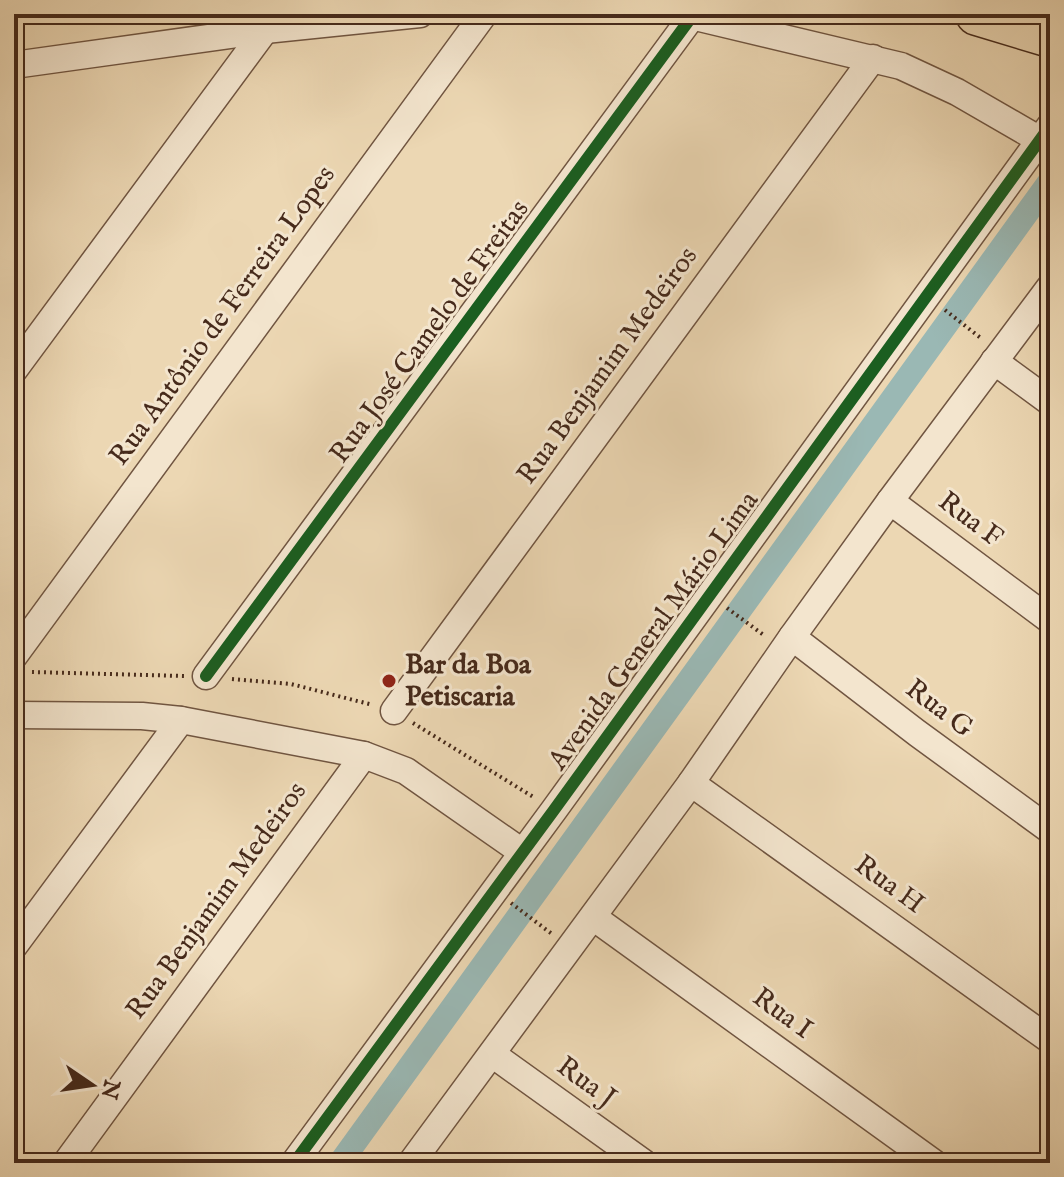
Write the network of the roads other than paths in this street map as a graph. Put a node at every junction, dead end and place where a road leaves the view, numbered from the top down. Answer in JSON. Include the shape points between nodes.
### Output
{"nodes":[{"id":1,"x":420,"y":14,"type":"edge"},
{"id":2,"x":484,"y":14,"type":"edge"},
{"id":3,"x":977,"y":14,"type":"edge"},
{"id":4,"x":688,"y":15,"type":"edge"},
{"id":5,"x":265,"y":30,"type":"junction"},
{"id":6,"x":1050,"y":36,"type":"edge"},
{"id":7,"x":873,"y":58,"type":"junction"},
{"id":8,"x":17,"y":68,"type":"edge"},
{"id":9,"x":1045,"y":133,"type":"edge"},
{"id":10,"x":1050,"y":287,"type":"edge"},
{"id":11,"x":994,"y":361,"type":"junction"},
{"id":12,"x":14,"y":370,"type":"edge"},
{"id":13,"x":1050,"y":402,"type":"edge"},
{"id":14,"x":890,"y":501,"type":"junction"},
{"id":15,"x":1050,"y":620,"type":"edge"},
{"id":16,"x":792,"y":637,"type":"junction"},
{"id":17,"x":21,"y":664,"type":"edge"},
{"id":18,"x":206,"y":676,"type":"road end"},
{"id":19,"x":394,"y":711,"type":"road end"},
{"id":20,"x":14,"y":715,"type":"edge"},
{"id":21,"x":181,"y":720,"type":"junction"},
{"id":22,"x":364,"y":755,"type":"junction"},
{"id":23,"x":691,"y":783,"type":"junction"},
{"id":24,"x":1050,"y":830,"type":"edge"},
{"id":25,"x":522,"y":852,"type":"junction"},
{"id":26,"x":593,"y":917,"type":"junction"},
{"id":27,"x":14,"y":946,"type":"edge"},
{"id":28,"x":1050,"y":1040,"type":"edge"},
{"id":29,"x":492,"y":1054,"type":"junction"},
{"id":30,"x":66,"y":1163,"type":"edge"},
{"id":31,"x":294,"y":1163,"type":"edge"},
{"id":32,"x":411,"y":1163,"type":"edge"},
{"id":33,"x":644,"y":1163,"type":"edge"},
{"id":34,"x":934,"y":1163,"type":"edge"}],
"edges":[{"from":1,"to":5,"type":"street"},
{"from":2,"to":17,"type":"street","name":"Rua Antônio de Ferreira Lopes"},
{"from":3,"to":6,"type":"main road"},
{"from":4,"to":7,"type":"street"},
{"from":4,"to":18,"type":"street","name":"Rua José Camelo de Freitas"},
{"from":5,"to":8,"type":"street"},
{"from":5,"to":12,"type":"street"},
{"from":7,"to":9,"type":"street"},
{"from":7,"to":19,"type":"street","name":"Rua Benjamim Medeiros"},
{"from":9,"to":25,"type":"street","name":"Avenida General Mário Lima"},
{"from":10,"to":11,"type":"street"},
{"from":11,"to":13,"type":"street"},
{"from":11,"to":14,"type":"street"},
{"from":14,"to":15,"type":"street","name":"Rua F"},
{"from":14,"to":16,"type":"street"},
{"from":16,"to":23,"type":"street"},
{"from":16,"to":24,"type":"street","name":"Rua G"},
{"from":20,"to":21,"type":"street"},
{"from":21,"to":22,"type":"street"},
{"from":21,"to":27,"type":"street"},
{"from":22,"to":25,"type":"street","via":[[406,771]]},
{"from":22,"to":30,"type":"street","name":"Rua Benjamim Medeiros"},
{"from":23,"to":26,"type":"street"},
{"from":23,"to":28,"type":"street","name":"Rua H"},
{"from":25,"to":31,"type":"street","name":"Avenida General Mário Lima"},
{"from":26,"to":29,"type":"street"},
{"from":26,"to":34,"type":"street","name":"Rua I"},
{"from":29,"to":32,"type":"street"},
{"from":29,"to":33,"type":"street","name":"Rua J"}]}
